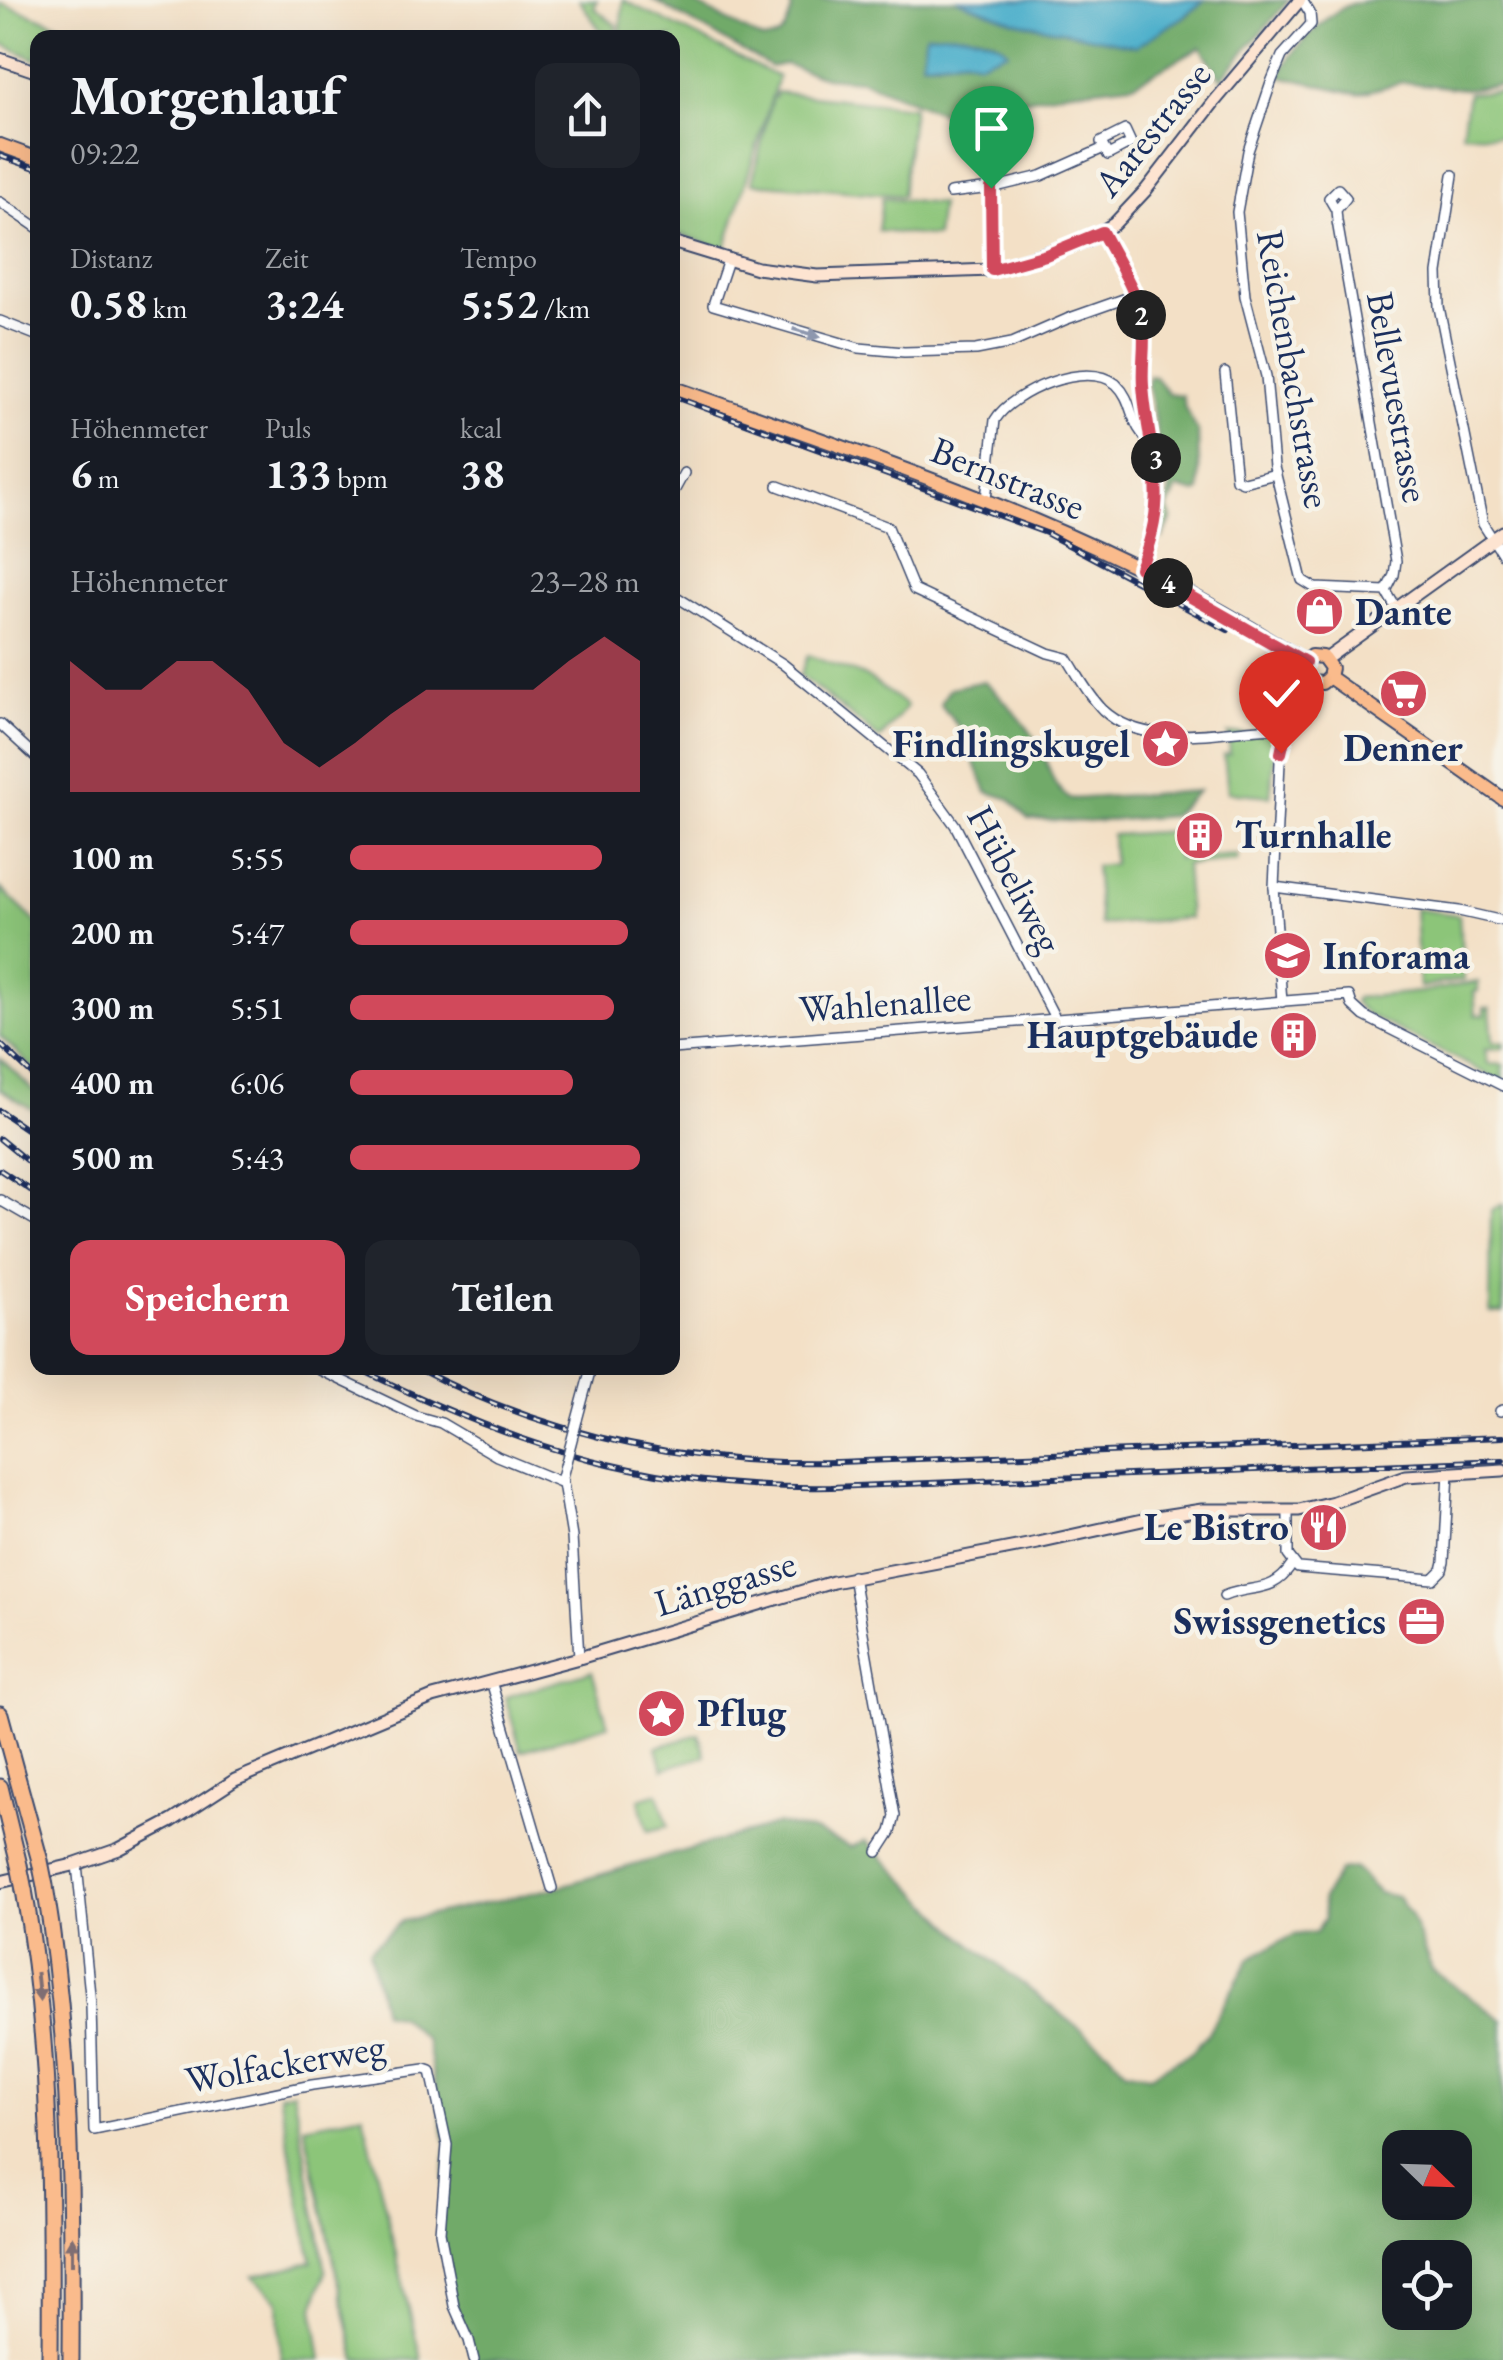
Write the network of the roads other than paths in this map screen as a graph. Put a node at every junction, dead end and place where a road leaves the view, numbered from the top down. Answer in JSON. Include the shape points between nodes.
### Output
{"nodes":[{"id":1,"x":1301,"y":0,"type":"edge"},
{"id":2,"x":0,"y":58,"type":"edge"},
{"id":3,"x":30,"y":69,"type":"edge"},
{"id":4,"x":1,"y":145,"type":"edge"},
{"id":5,"x":1104,"y":148,"type":"dead end"},
{"id":6,"x":30,"y":156,"type":"edge"},
{"id":7,"x":1454,"y":175,"type":"dead end"},
{"id":8,"x":991,"y":188,"type":"junction"},
{"id":9,"x":950,"y":193,"type":"dead end"},
{"id":10,"x":0,"y":202,"type":"edge"},
{"id":11,"x":1336,"y":210,"type":"dead end"},
{"id":12,"x":30,"y":223,"type":"edge"},
{"id":13,"x":1102,"y":232,"type":"junction"},
{"id":14,"x":680,"y":245,"type":"edge"},
{"id":15,"x":728,"y":260,"type":"junction"},
{"id":16,"x":992,"y":270,"type":"junction"},
{"id":17,"x":1135,"y":295,"type":"junction"},
{"id":18,"x":0,"y":321,"type":"edge"},
{"id":19,"x":30,"y":333,"type":"edge"},
{"id":20,"x":1225,"y":372,"type":"dead end"},
{"id":21,"x":680,"y":390,"type":"edge"},
{"id":22,"x":1153,"y":443,"type":"junction"},
{"id":23,"x":684,"y":473,"type":"dead end"},
{"id":24,"x":1276,"y":474,"type":"junction"},
{"id":25,"x":680,"y":481,"type":"edge"},
{"id":26,"x":778,"y":486,"type":"dead end"},
{"id":27,"x":986,"y":499,"type":"junction"},
{"id":28,"x":1503,"y":532,"type":"edge"},
{"id":29,"x":1492,"y":541,"type":"junction"},
{"id":30,"x":1503,"y":556,"type":"edge"},
{"id":31,"x":1140,"y":568,"type":"junction"},
{"id":32,"x":1386,"y":591,"type":"junction"},
{"id":33,"x":680,"y":599,"type":"edge"},
{"id":34,"x":1396,"y":608,"type":"junction"},
{"id":35,"x":1326,"y":659,"type":"junction"},
{"id":36,"x":1305,"y":662,"type":"junction"},
{"id":37,"x":1329,"y":677,"type":"junction"},
{"id":38,"x":1310,"y":682,"type":"junction"},
{"id":39,"x":0,"y":724,"type":"edge"},
{"id":40,"x":1286,"y":728,"type":"junction"},
{"id":41,"x":30,"y":752,"type":"edge"},
{"id":42,"x":1503,"y":799,"type":"edge"},
{"id":43,"x":1274,"y":887,"type":"junction"},
{"id":44,"x":1503,"y":921,"type":"edge"},
{"id":45,"x":1282,"y":1002,"type":"junction"},
{"id":46,"x":1056,"y":1020,"type":"junction"},
{"id":47,"x":680,"y":1048,"type":"edge"},
{"id":48,"x":1503,"y":1086,"type":"edge"},
{"id":49,"x":0,"y":1200,"type":"edge"},
{"id":50,"x":30,"y":1217,"type":"edge"},
{"id":51,"x":331,"y":1375,"type":"edge"},
{"id":52,"x":589,"y":1375,"type":"edge"},
{"id":53,"x":1503,"y":1470,"type":"edge"},
{"id":54,"x":1450,"y":1472,"type":"junction"},
{"id":55,"x":562,"y":1483,"type":"junction"},
{"id":56,"x":1288,"y":1511,"type":"junction"},
{"id":57,"x":1292,"y":1564,"type":"junction"},
{"id":58,"x":853,"y":1576,"type":"junction"},
{"id":59,"x":1224,"y":1596,"type":"dead end"},
{"id":60,"x":579,"y":1658,"type":"junction"},
{"id":61,"x":492,"y":1681,"type":"junction"},
{"id":62,"x":0,"y":1714,"type":"edge"},
{"id":63,"x":0,"y":1786,"type":"edge"},
{"id":64,"x":878,"y":1852,"type":"dead end"},
{"id":65,"x":78,"y":1864,"type":"junction"},
{"id":66,"x":0,"y":1882,"type":"edge"},
{"id":67,"x":552,"y":1888,"type":"dead end"},
{"id":68,"x":50,"y":2360,"type":"edge"},
{"id":69,"x":71,"y":2360,"type":"edge"},
{"id":70,"x":474,"y":2360,"type":"edge"}],
"edges":[{"from":1,"to":13,"type":"street","name":"Aarestrasse","via":[[1146,190]]},
{"from":1,"to":24,"type":"street","name":"Reichenbachstrasse","via":[[1311,24],[1282,56],[1272,80],[1248,151],[1238,212],[1245,296],[1266,376]]},
{"from":2,"to":3,"type":"street"},
{"from":4,"to":6,"type":"main road"},
{"from":5,"to":8,"type":"street","via":[[1040,176]]},
{"from":7,"to":29,"type":"street","via":[[1439,308],[1483,524]]},
{"from":8,"to":9,"type":"street"},
{"from":8,"to":16,"type":"street"},
{"from":10,"to":12,"type":"street"},
{"from":11,"to":32,"type":"street","name":"Bellevuestrasse","via":[[1396,561]]},
{"from":13,"to":16,"type":"street","name":"Aarestrasse"},
{"from":13,"to":17,"type":"street"},
{"from":14,"to":15,"type":"street","name":"Aarestrasse"},
{"from":15,"to":16,"type":"street","name":"Aarestrasse","via":[[817,276]]},
{"from":15,"to":17,"type":"street","one_way":true,"via":[[714,306],[860,348],[1000,347]]},
{"from":17,"to":22,"type":"street"},
{"from":18,"to":19,"type":"street"},
{"from":20,"to":24,"type":"street","via":[[1236,479]]},
{"from":21,"to":27,"type":"main road","name":"Bernstrasse"},
{"from":22,"to":27,"type":"street","via":[[1134,424],[1112,381],[1092,374],[1057,381],[1026,393],[995,420]]},
{"from":22,"to":31,"type":"street","via":[[1156,518]]},
{"from":23,"to":25,"type":"street"},
{"from":24,"to":32,"type":"street","name":"Reichenbachstrasse","via":[[1307,586]]},
{"from":26,"to":40,"type":"street","via":[[888,526],[914,590],[1067,658],[1101,708],[1128,727],[1160,735]]},
{"from":27,"to":31,"type":"main road","name":"Bernstrasse"},
{"from":28,"to":29,"type":"street"},
{"from":29,"to":30,"type":"street"},
{"from":29,"to":34,"type":"street"},
{"from":31,"to":36,"type":"main road","name":"Bernstrasse"},
{"from":32,"to":34,"type":"street"},
{"from":33,"to":46,"type":"street","name":"Hübeliweg","via":[[782,664],[918,774],[955,825]]},
{"from":34,"to":35,"type":"street"},
{"from":35,"to":36,"type":"main road"},
{"from":35,"to":37,"type":"main road"},
{"from":36,"to":38,"type":"main road","via":[[1302,673]]},
{"from":37,"to":38,"type":"main road"},
{"from":37,"to":42,"type":"main road"},
{"from":38,"to":40,"type":"street"},
{"from":39,"to":41,"type":"street"},
{"from":40,"to":43,"type":"street"},
{"from":43,"to":44,"type":"street"},
{"from":43,"to":45,"type":"street"},
{"from":45,"to":46,"type":"street","name":"Wahlenallee"},
{"from":45,"to":48,"type":"street","name":"Wahlenallee","via":[[1350,996],[1364,1016]]},
{"from":46,"to":47,"type":"street","name":"Wahlenallee"},
{"from":49,"to":50,"type":"street"},
{"from":51,"to":55,"type":"street"},
{"from":52,"to":55,"type":"street","bridge":true},
{"from":53,"to":54,"type":"street","name":"Länggasse"},
{"from":54,"to":56,"type":"street","name":"Länggasse","via":[[1406,1476]]},
{"from":54,"to":57,"type":"street","via":[[1444,1562],[1432,1579],[1312,1572]]},
{"from":55,"to":60,"type":"street"},
{"from":56,"to":57,"type":"street"},
{"from":56,"to":58,"type":"street","name":"Länggasse","via":[[1188,1512]]},
{"from":57,"to":59,"type":"street","via":[[1267,1588]]},
{"from":58,"to":60,"type":"street","name":"Länggasse"},
{"from":58,"to":64,"type":"street","via":[[894,1810],[893,1828]]},
{"from":60,"to":61,"type":"street","name":"Länggasse"},
{"from":61,"to":65,"type":"street","name":"Länggasse","via":[[433,1697],[248,1774],[142,1838]]},
{"from":61,"to":67,"type":"street"},
{"from":69,"to":62,"type":"highway","one_way":true,"bridge":true,"via":[[60,1986],[40,1861]]},
{"from":63,"to":68,"type":"highway","one_way":true,"bridge":true,"via":[[39,1988],[48,2094]]},
{"from":65,"to":66,"type":"street","name":"Länggasse"},
{"from":65,"to":70,"type":"street","name":"Wolfackerweg","via":[[94,2130],[312,2085],[430,2071],[447,2145],[440,2232],[454,2306]]}]}
